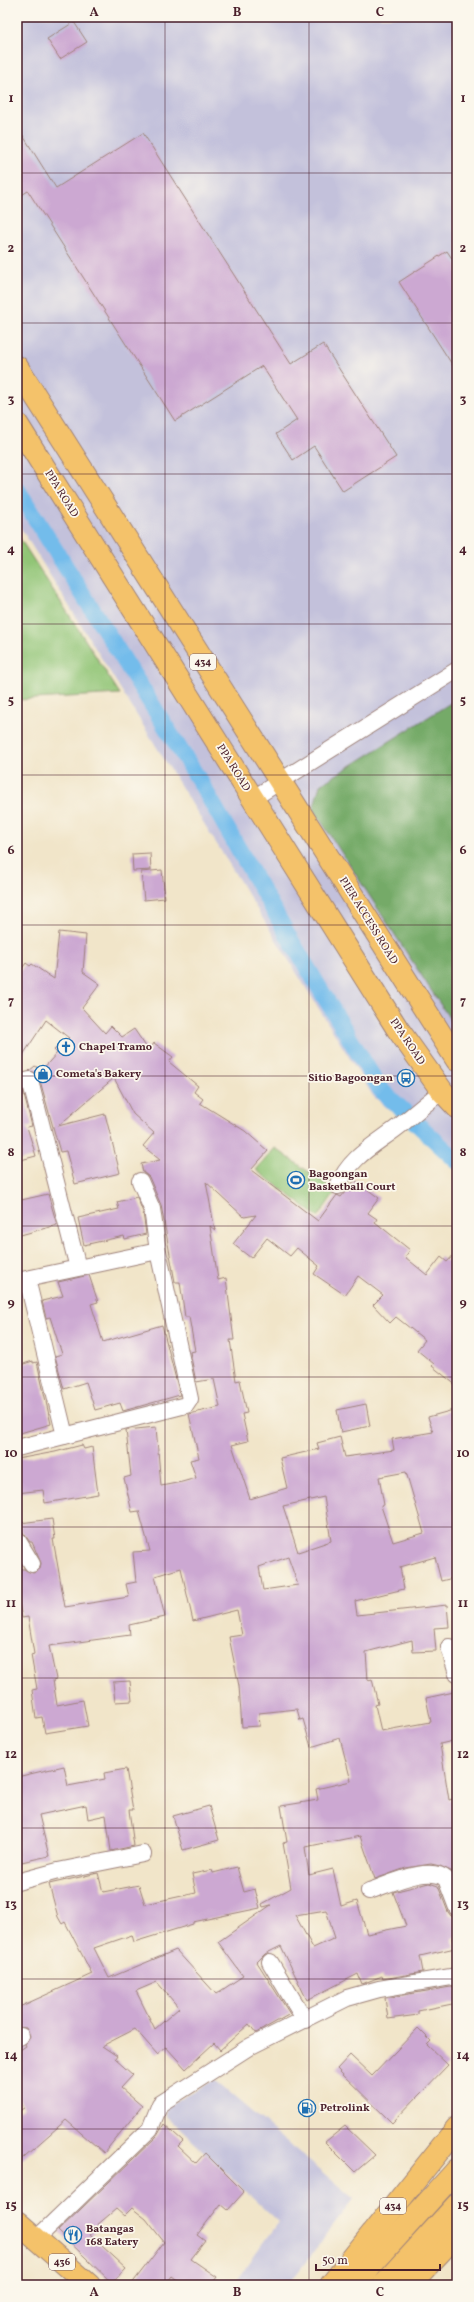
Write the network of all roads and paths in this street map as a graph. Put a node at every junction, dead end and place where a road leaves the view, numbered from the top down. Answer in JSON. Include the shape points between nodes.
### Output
{"nodes":[{"id":1,"x":17,"y":368,"type":"edge"},
{"id":2,"x":17,"y":424,"type":"edge"},
{"id":3,"x":457,"y":670,"type":"edge"},
{"id":4,"x":279,"y":782,"type":"junction"},
{"id":5,"x":252,"y":799,"type":"junction"},
{"id":6,"x":457,"y":1060,"type":"edge"},
{"id":7,"x":17,"y":1083,"type":"edge"},
{"id":8,"x":442,"y":1092,"type":"junction"},
{"id":9,"x":457,"y":1107,"type":"edge"},
{"id":10,"x":140,"y":1181,"type":"dead end"},
{"id":11,"x":338,"y":1186,"type":"dead end"},
{"id":12,"x":158,"y":1251,"type":"junction"},
{"id":13,"x":78,"y":1268,"type":"junction"},
{"id":14,"x":22,"y":1280,"type":"edge"},
{"id":15,"x":65,"y":1436,"type":"junction"},
{"id":16,"x":17,"y":1448,"type":"edge"},
{"id":17,"x":17,"y":1539,"type":"edge"},
{"id":18,"x":32,"y":1564,"type":"dead end"},
{"id":19,"x":449,"y":1647,"type":"dead end"},
{"id":20,"x":457,"y":1674,"type":"edge"},
{"id":21,"x":143,"y":1854,"type":"dead end"},
{"id":22,"x":17,"y":1882,"type":"edge"},
{"id":23,"x":369,"y":1891,"type":"dead end"},
{"id":24,"x":457,"y":1908,"type":"edge"},
{"id":25,"x":270,"y":1962,"type":"dead end"},
{"id":26,"x":457,"y":1976,"type":"edge"},
{"id":27,"x":305,"y":2020,"type":"junction"},
{"id":28,"x":457,"y":2128,"type":"edge"},
{"id":29,"x":457,"y":2170,"type":"edge"},
{"id":30,"x":457,"y":2205,"type":"edge"},
{"id":31,"x":17,"y":2222,"type":"edge"},
{"id":32,"x":457,"y":2234,"type":"edge"},
{"id":33,"x":36,"y":2239,"type":"junction"},
{"id":34,"x":89,"y":2285,"type":"edge"},
{"id":35,"x":331,"y":2285,"type":"edge"},
{"id":36,"x":357,"y":2285,"type":"edge"},
{"id":37,"x":384,"y":2285,"type":"edge"},
{"id":38,"x":409,"y":2285,"type":"edge"}],
"edges":[{"from":1,"to":4,"type":"main road","number":"434"},
{"from":2,"to":5,"type":"main road","name":"PPA ROAD"},
{"from":3,"to":4,"type":"street"},
{"from":4,"to":5,"type":"street"},
{"from":4,"to":6,"type":"main road","name":"PIER ACCESS ROAD"},
{"from":5,"to":8,"type":"main road","name":"PPA ROAD","via":[[397,1028]]},
{"from":7,"to":13,"type":"street","via":[[30,1080]]},
{"from":8,"to":9,"type":"main road","name":"PPA ROAD"},
{"from":8,"to":11,"type":"street","via":[[361,1153],[344,1172]]},
{"from":10,"to":12,"type":"street","via":[[152,1209]]},
{"from":12,"to":13,"type":"street"},
{"from":12,"to":15,"type":"street","via":[[190,1399],[186,1406]]},
{"from":13,"to":14,"type":"street"},
{"from":14,"to":15,"type":"street"},
{"from":15,"to":16,"type":"street"},
{"from":17,"to":18,"type":"street"},
{"from":19,"to":20,"type":"street"},
{"from":21,"to":22,"type":"street"},
{"from":23,"to":24,"type":"street","via":[[413,1876],[435,1874],[446,1879]]},
{"from":25,"to":27,"type":"street"},
{"from":26,"to":27,"type":"street","via":[[364,1992]]},
{"from":27,"to":33,"type":"street","via":[[249,2047],[160,2104],[150,2129]]},
{"from":28,"to":35,"type":"main road","number":"434"},
{"from":29,"to":36,"type":"main road","number":"434","via":[[372,2264]]},
{"from":30,"to":37,"type":"main road"},
{"from":31,"to":33,"type":"main road","number":"436"},
{"from":32,"to":38,"type":"main road"},
{"from":33,"to":34,"type":"main road","number":"436"}]}
